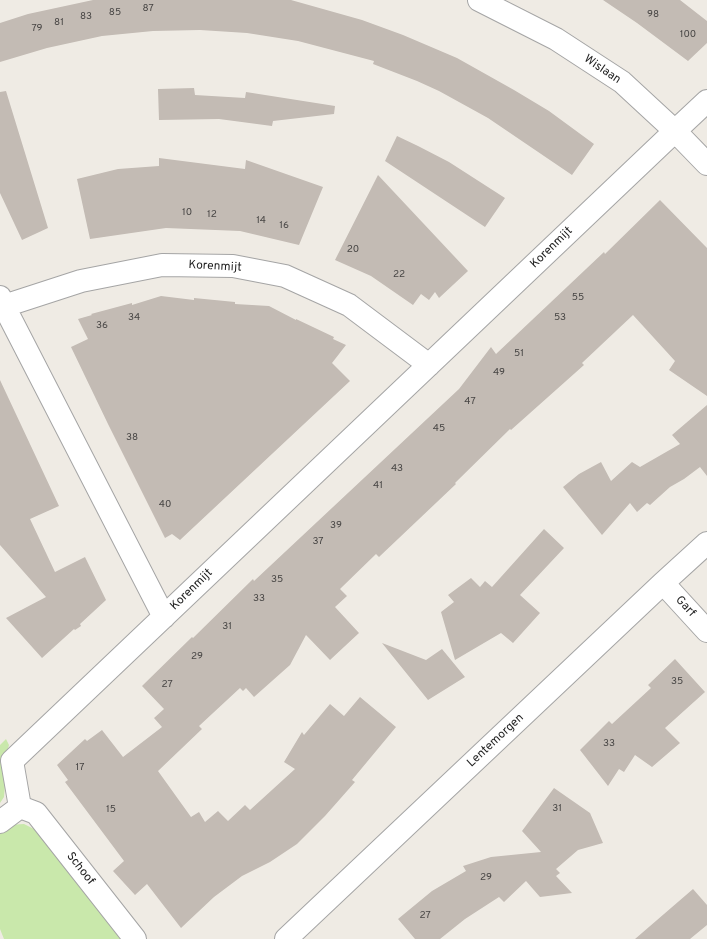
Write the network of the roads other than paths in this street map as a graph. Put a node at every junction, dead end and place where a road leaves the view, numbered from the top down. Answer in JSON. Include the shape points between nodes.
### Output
{"nodes":[{"id":1,"x":479,"y":0,"type":"edge"},
{"id":2,"x":707,"y":101,"type":"edge"},
{"id":3,"x":675,"y":131,"type":"junction"},
{"id":4,"x":707,"y":164,"type":"edge"},
{"id":5,"x":2,"y":301,"type":"edge"},
{"id":6,"x":429,"y":365,"type":"junction"},
{"id":7,"x":707,"y":543,"type":"edge"},
{"id":8,"x":663,"y":583,"type":"junction"},
{"id":9,"x":164,"y":617,"type":"junction"},
{"id":10,"x":707,"y":631,"type":"edge"},
{"id":11,"x":20,"y":807,"type":"junction"},
{"id":12,"x":0,"y":822,"type":"edge"},
{"id":13,"x":135,"y":939,"type":"edge"},
{"id":14,"x":286,"y":939,"type":"edge"}],
"edges":[{"from":1,"to":3,"type":"street","name":"Wislaan","via":[[563,43],[622,82]]},
{"from":2,"to":3,"type":"street","name":"Korenmijt"},
{"from":3,"to":4,"type":"street","name":"Wislaan"},
{"from":3,"to":6,"type":"street","name":"Korenmijt"},
{"from":5,"to":6,"type":"street","name":"Korenmijt","via":[[82,280],[162,265],[233,266],[285,276],[349,305]]},
{"from":5,"to":9,"type":"street","name":"Korenmijt"},
{"from":6,"to":9,"type":"street","name":"Korenmijt"},
{"from":7,"to":8,"type":"street","name":"Lentemorgen"},
{"from":8,"to":10,"type":"street","name":"Garf"},
{"from":8,"to":14,"type":"street","name":"Lentemorgen"},
{"from":9,"to":11,"type":"street","name":"Korenmijt","via":[[12,761]]},
{"from":11,"to":12,"type":"street"},
{"from":11,"to":13,"type":"street","name":"Schoof","via":[[36,813]]}]}
